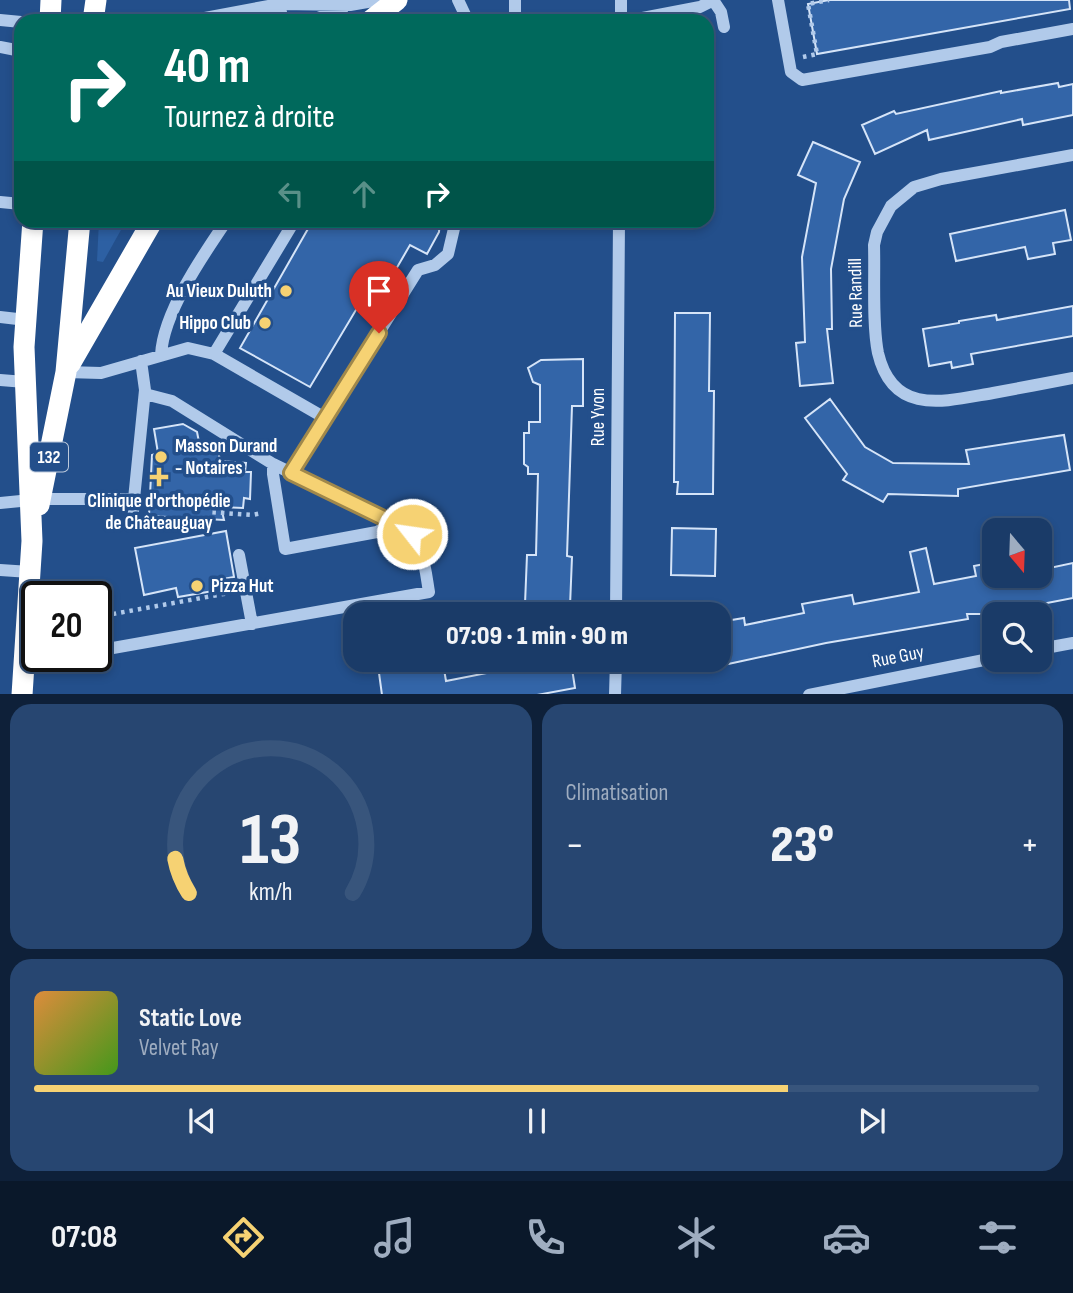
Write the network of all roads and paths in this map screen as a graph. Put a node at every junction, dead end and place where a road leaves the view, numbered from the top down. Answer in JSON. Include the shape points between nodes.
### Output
{"nodes":[{"id":1,"x":379,"y":0,"type":"edge"},
{"id":2,"x":397,"y":0,"type":"edge"},
{"id":3,"x":714,"y":0,"type":"edge"},
{"id":4,"x":778,"y":0,"type":"edge"},
{"id":5,"x":829,"y":0,"type":"edge"},
{"id":6,"x":279,"y":2,"type":"edge"},
{"id":7,"x":350,"y":3,"type":"edge"},
{"id":8,"x":222,"y":14,"type":"edge"},
{"id":9,"x":326,"y":14,"type":"edge"},
{"id":10,"x":379,"y":14,"type":"edge"},
{"id":11,"x":670,"y":14,"type":"edge"},
{"id":12,"x":724,"y":27,"type":"dead end"},
{"id":13,"x":1073,"y":29,"type":"edge"},
{"id":14,"x":817,"y":54,"type":"dead end"},
{"id":15,"x":1073,"y":155,"type":"edge"},
{"id":16,"x":32,"y":228,"type":"edge"},
{"id":17,"x":78,"y":228,"type":"edge"},
{"id":18,"x":148,"y":228,"type":"edge"},
{"id":19,"x":222,"y":228,"type":"edge"},
{"id":20,"x":290,"y":228,"type":"edge"},
{"id":21,"x":454,"y":228,"type":"edge"},
{"id":22,"x":619,"y":228,"type":"edge"},
{"id":23,"x":0,"y":317,"type":"edge"},
{"id":24,"x":26,"y":320,"type":"junction"},
{"id":25,"x":214,"y":354,"type":"junction"},
{"id":26,"x":161,"y":355,"type":"junction"},
{"id":27,"x":141,"y":361,"type":"junction"},
{"id":28,"x":65,"y":372,"type":"junction"},
{"id":29,"x":1073,"y":378,"type":"edge"},
{"id":30,"x":0,"y":380,"type":"edge"},
{"id":31,"x":25,"y":382,"type":"junction"},
{"id":32,"x":145,"y":394,"type":"junction"},
{"id":33,"x":325,"y":418,"type":"junction"},
{"id":34,"x":273,"y":464,"type":"junction"},
{"id":35,"x":291,"y":473,"type":"junction"},
{"id":36,"x":36,"y":499,"type":"junction"},
{"id":37,"x":134,"y":499,"type":"junction"},
{"id":38,"x":0,"y":503,"type":"edge"},
{"id":39,"x":211,"y":506,"type":"dead end"},
{"id":40,"x":252,"y":515,"type":"dead end"},
{"id":41,"x":388,"y":520,"type":"junction"},
{"id":42,"x":132,"y":524,"type":"dead end"},
{"id":43,"x":239,"y":555,"type":"dead end"},
{"id":44,"x":0,"y":570,"type":"edge"},
{"id":45,"x":30,"y":572,"type":"junction"},
{"id":46,"x":30,"y":581,"type":"edge"},
{"id":47,"x":227,"y":582,"type":"dead end"},
{"id":48,"x":616,"y":602,"type":"edge"},
{"id":49,"x":112,"y":614,"type":"edge"},
{"id":50,"x":252,"y":624,"type":"junction"},
{"id":51,"x":1073,"y":643,"type":"edge"},
{"id":52,"x":1052,"y":647,"type":"edge"},
{"id":53,"x":112,"y":648,"type":"edge"},
{"id":54,"x":982,"y":660,"type":"edge"},
{"id":55,"x":26,"y":672,"type":"edge"},
{"id":56,"x":615,"y":672,"type":"edge"},
{"id":57,"x":22,"y":694,"type":"edge"},
{"id":58,"x":615,"y":694,"type":"edge"},
{"id":59,"x":814,"y":694,"type":"edge"}],
"edges":[{"from":1,"to":7,"type":"street"},
{"from":2,"to":10,"type":"highway"},
{"from":3,"to":11,"type":"street"},
{"from":3,"to":12,"type":"street"},
{"from":4,"to":13,"type":"street","via":[[791,72],[802,80]]},
{"from":5,"to":14,"type":"path","via":[[808,4]]},
{"from":6,"to":7,"type":"street"},
{"from":6,"to":8,"type":"street"},
{"from":7,"to":9,"type":"street"},
{"from":15,"to":29,"type":"street","name":"Rue Randill","via":[[914,187],[887,212],[874,245],[878,352],[887,376],[907,396],[933,403]]},
{"from":16,"to":24,"type":"highway","number":"132"},
{"from":17,"to":28,"type":"highway","number":"132"},
{"from":18,"to":28,"type":"highway"},
{"from":19,"to":26,"type":"street","via":[[173,311]]},
{"from":20,"to":25,"type":"street"},
{"from":21,"to":33,"type":"street","via":[[448,254],[435,265],[418,270]]},
{"from":22,"to":48,"type":"street","name":"Rue Yvon"},
{"from":23,"to":24,"type":"street"},
{"from":24,"to":31,"type":"highway","number":"132"},
{"from":25,"to":26,"type":"street","via":[[188,348]]},
{"from":25,"to":33,"type":"street"},
{"from":26,"to":27,"type":"street"},
{"from":27,"to":28,"type":"street","via":[[101,373]]},
{"from":27,"to":32,"type":"street"},
{"from":28,"to":36,"type":"highway","number":"132"},
{"from":30,"to":31,"type":"street"},
{"from":31,"to":36,"type":"highway","number":"132"},
{"from":32,"to":34,"type":"street","via":[[172,401]]},
{"from":32,"to":37,"type":"street"},
{"from":33,"to":35,"type":"street"},
{"from":34,"to":35,"type":"street"},
{"from":34,"to":41,"type":"street","via":[[285,549],[377,532]]},
{"from":35,"to":41,"type":"street"},
{"from":36,"to":37,"type":"street"},
{"from":36,"to":38,"type":"street"},
{"from":36,"to":45,"type":"highway","number":"132"},
{"from":37,"to":42,"type":"street"},
{"from":39,"to":40,"type":"path","via":[[210,512]]},
{"from":41,"to":50,"type":"street","via":[[418,543],[429,592]]},
{"from":43,"to":50,"type":"street"},
{"from":44,"to":45,"type":"street"},
{"from":45,"to":46,"type":"highway","number":"132"},
{"from":47,"to":49,"type":"path","via":[[229,593]]},
{"from":50,"to":53,"type":"street"},
{"from":51,"to":52,"type":"street"},
{"from":54,"to":59,"type":"street","name":"Rue Guy"},
{"from":55,"to":57,"type":"highway","number":"132"},
{"from":56,"to":58,"type":"street"}]}
